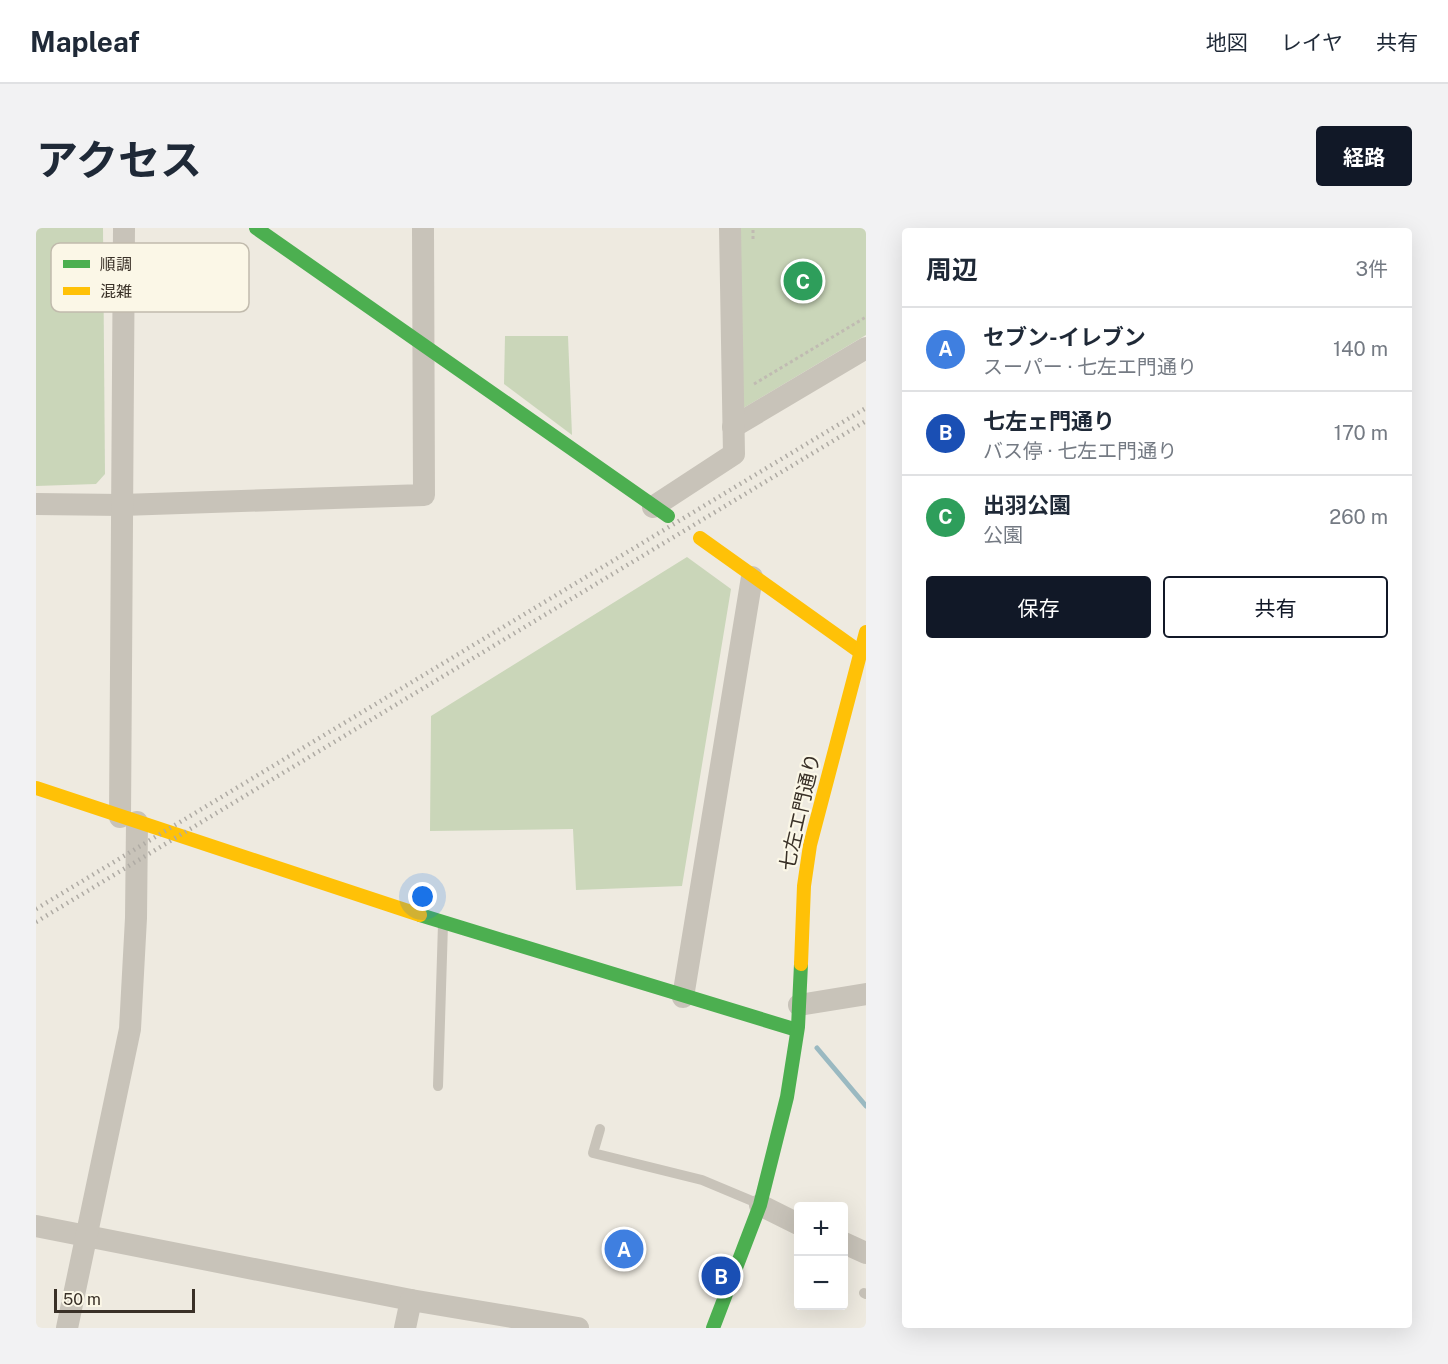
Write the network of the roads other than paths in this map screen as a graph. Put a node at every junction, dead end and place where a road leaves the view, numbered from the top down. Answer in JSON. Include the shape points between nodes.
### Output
{"nodes":[{"id":1,"x":124,"y":228,"type":"edge"},
{"id":2,"x":256,"y":228,"type":"edge"},
{"id":3,"x":423,"y":228,"type":"edge"},
{"id":4,"x":730,"y":228,"type":"edge"},
{"id":5,"x":124,"y":243,"type":"edge"},
{"id":6,"x":123,"y":312,"type":"edge"},
{"id":7,"x":424,"y":347,"type":"junction"},
{"id":8,"x":866,"y":348,"type":"edge"},
{"id":9,"x":733,"y":427,"type":"junction"},
{"id":10,"x":36,"y":504,"type":"edge"},
{"id":11,"x":122,"y":505,"type":"junction"},
{"id":12,"x":660,"y":512,"type":"joint"},
{"id":13,"x":700,"y":538,"type":"dead end"},
{"id":14,"x":752,"y":577,"type":"junction"},
{"id":15,"x":866,"y":632,"type":"edge"},
{"id":16,"x":860,"y":652,"type":"junction"},
{"id":17,"x":36,"y":788,"type":"edge"},
{"id":18,"x":129,"y":819,"type":"junction"},
{"id":19,"x":443,"y":921,"type":"junction"},
{"id":20,"x":866,"y":994,"type":"edge"},
{"id":21,"x":684,"y":997,"type":"junction"},
{"id":22,"x":799,"y":1005,"type":"junction"},
{"id":23,"x":797,"y":1030,"type":"junction"},
{"id":24,"x":438,"y":1086,"type":"dead end"},
{"id":25,"x":600,"y":1129,"type":"dead end"},
{"id":26,"x":760,"y":1205,"type":"junction"},
{"id":27,"x":794,"y":1222,"type":"edge"},
{"id":28,"x":36,"y":1226,"type":"edge"},
{"id":29,"x":86,"y":1235,"type":"junction"},
{"id":30,"x":848,"y":1245,"type":"edge"},
{"id":31,"x":866,"y":1252,"type":"edge"},
{"id":32,"x":411,"y":1300,"type":"junction"},
{"id":33,"x":719,"y":1326,"type":"edge"},
{"id":34,"x":67,"y":1328,"type":"edge"},
{"id":35,"x":405,"y":1328,"type":"edge"},
{"id":36,"x":578,"y":1328,"type":"edge"}],
"edges":[{"from":1,"to":5,"type":"street"},
{"from":2,"to":7,"type":"street"},
{"from":3,"to":7,"type":"street"},
{"from":4,"to":9,"type":"street"},
{"from":6,"to":11,"type":"street"},
{"from":7,"to":11,"type":"street","via":[[424,495]]},
{"from":7,"to":12,"type":"street"},
{"from":8,"to":9,"type":"street"},
{"from":9,"to":12,"type":"street","via":[[734,454]]},
{"from":10,"to":11,"type":"street"},
{"from":11,"to":18,"type":"street"},
{"from":13,"to":14,"type":"street"},
{"from":14,"to":16,"type":"street"},
{"from":14,"to":21,"type":"street"},
{"from":15,"to":16,"type":"street","name":"七左エ門通り"},
{"from":16,"to":22,"type":"street","name":"七左エ門通り","via":[[810,845],[804,886]]},
{"from":17,"to":18,"type":"street"},
{"from":18,"to":19,"type":"street"},
{"from":18,"to":29,"type":"street","via":[[136,918],[130,1029]]},
{"from":19,"to":21,"type":"street"},
{"from":19,"to":24,"type":"lane"},
{"from":20,"to":22,"type":"street"},
{"from":21,"to":23,"type":"street"},
{"from":22,"to":23,"type":"street","name":"七左エ門通り"},
{"from":23,"to":26,"type":"street","via":[[787,1097]]},
{"from":25,"to":26,"type":"lane","via":[[593,1153],[702,1180]]},
{"from":26,"to":27,"type":"street"},
{"from":26,"to":33,"type":"street"},
{"from":28,"to":29,"type":"street"},
{"from":29,"to":32,"type":"street"},
{"from":29,"to":34,"type":"street"},
{"from":30,"to":31,"type":"street"},
{"from":32,"to":35,"type":"street"},
{"from":32,"to":36,"type":"street"}]}
